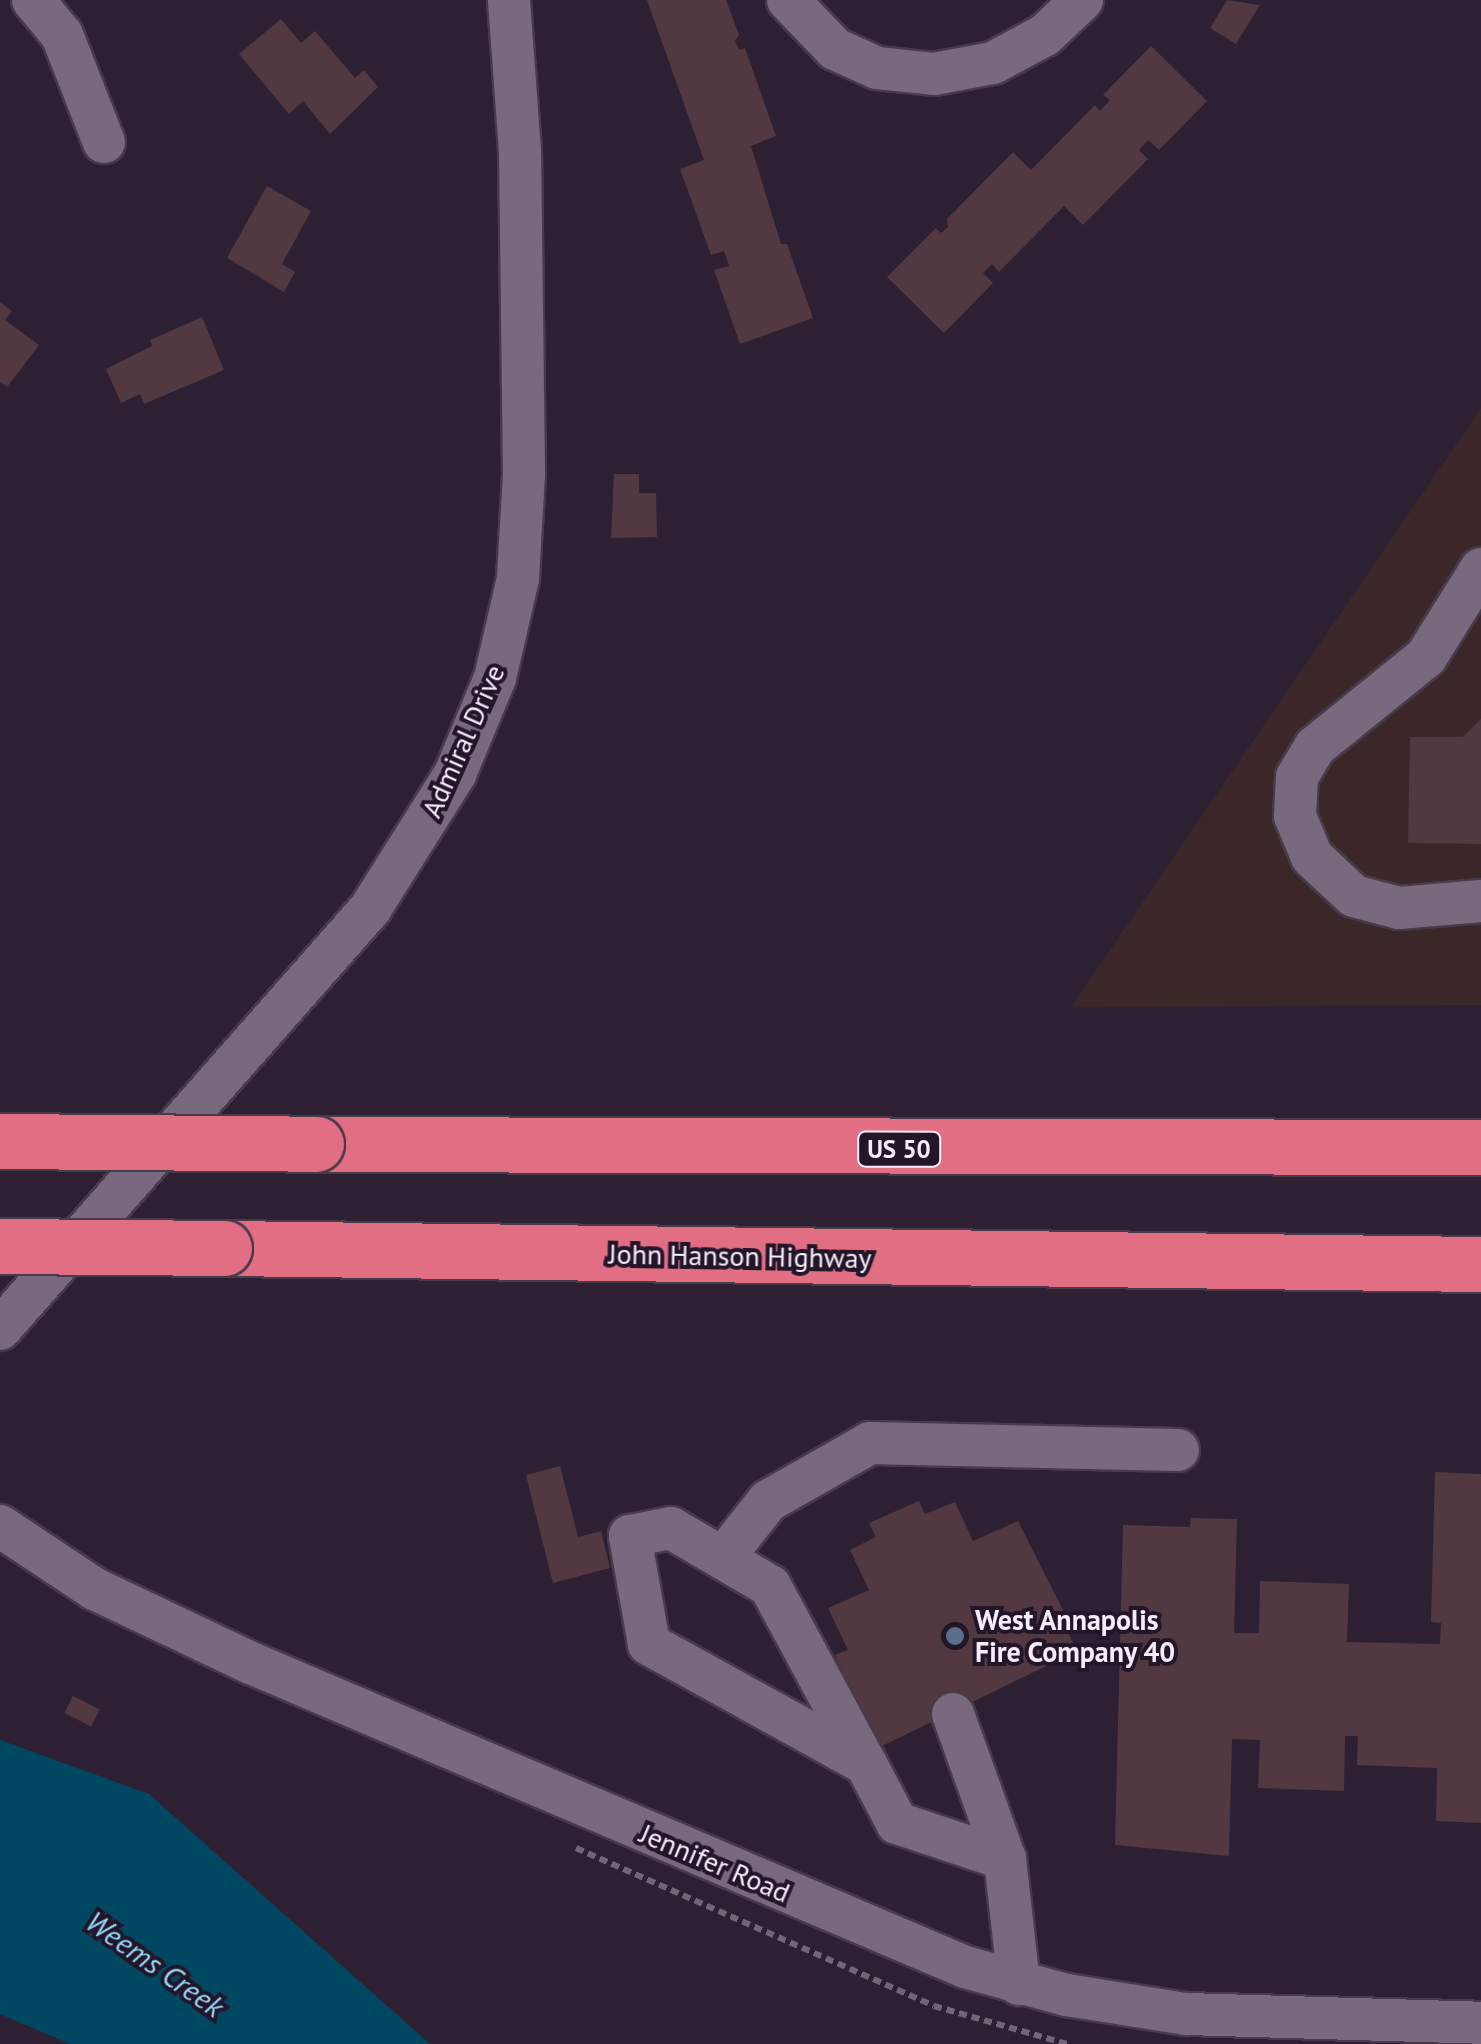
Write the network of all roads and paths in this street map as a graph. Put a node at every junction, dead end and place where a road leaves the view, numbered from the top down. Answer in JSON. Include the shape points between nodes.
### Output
{"nodes":[{"id":1,"x":33,"y":0,"type":"edge"},
{"id":2,"x":509,"y":0,"type":"edge"},
{"id":3,"x":788,"y":0,"type":"edge"},
{"id":4,"x":1082,"y":0,"type":"edge"},
{"id":5,"x":104,"y":142,"type":"dead end"},
{"id":6,"x":1481,"y":569,"type":"edge"},
{"id":7,"x":1481,"y":901,"type":"edge"},
{"id":8,"x":0,"y":1141,"type":"edge"},
{"id":9,"x":1481,"y":1147,"type":"edge"},
{"id":10,"x":0,"y":1246,"type":"edge"},
{"id":11,"x":1302,"y":1264,"type":"junction"},
{"id":12,"x":1481,"y":1264,"type":"edge"},
{"id":13,"x":1481,"y":1278,"type":"edge"},
{"id":14,"x":0,"y":1329,"type":"edge"},
{"id":15,"x":1178,"y":1450,"type":"dead end"},
{"id":16,"x":0,"y":1526,"type":"edge"},
{"id":17,"x":723,"y":1558,"type":"junction"},
{"id":18,"x":953,"y":1714,"type":"dead end"},
{"id":19,"x":866,"y":1764,"type":"junction"},
{"id":20,"x":1005,"y":1858,"type":"junction"},
{"id":21,"x":1019,"y":1984,"type":"junction"},
{"id":22,"x":1481,"y":2023,"type":"edge"}],
"edges":[{"from":1,"to":5,"type":"street","via":[[62,35]]},
{"from":2,"to":14,"type":"street","name":"Admiral Drive","via":[[520,151],[524,474],[518,578],[495,678],[447,789],[370,909]]},
{"from":3,"to":4,"type":"street","via":[[835,49],[877,68],[934,74],[993,63],[1046,35]]},
{"from":6,"to":7,"type":"street","via":[[1426,657],[1316,747],[1297,778],[1295,816],[1312,857],[1354,896],[1398,908]]},
{"from":8,"to":9,"type":"highway","number":"US 50","bridge":true},
{"from":10,"to":11,"type":"highway","name":"John Hanson Highway","bridge":true},
{"from":11,"to":12,"type":"highway","name":"John Hanson Highway"},
{"from":11,"to":13,"type":"highway"},
{"from":15,"to":17,"type":"street","via":[[870,1443],[768,1501]]},
{"from":16,"to":21,"type":"street","name":"Jennifer Road","via":[[95,1589],[252,1663],[897,1940]]},
{"from":17,"to":19,"type":"street","via":[[770,1586]]},
{"from":17,"to":19,"type":"street","via":[[671,1528],[630,1536],[648,1644]]},
{"from":18,"to":20,"type":"street"},
{"from":19,"to":20,"type":"street","via":[[897,1823]]},
{"from":20,"to":21,"type":"street"},
{"from":21,"to":22,"type":"street","name":"Jennifer Road","via":[[1186,2014]]}]}
